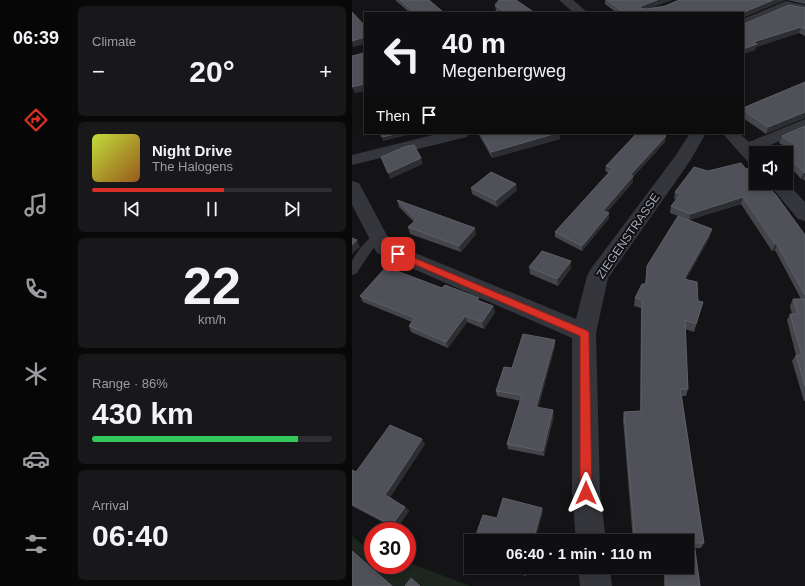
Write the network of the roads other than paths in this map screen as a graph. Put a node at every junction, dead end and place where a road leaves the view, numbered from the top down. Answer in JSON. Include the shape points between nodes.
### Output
{"nodes":[{"id":1,"x":565,"y":0,"type":"edge"},
{"id":2,"x":785,"y":2,"type":"edge"},
{"id":3,"x":805,"y":10,"type":"edge"},
{"id":4,"x":581,"y":12,"type":"edge"},
{"id":5,"x":744,"y":23,"type":"edge"},
{"id":6,"x":805,"y":124,"type":"edge"},
{"id":7,"x":458,"y":134,"type":"edge"},
{"id":8,"x":697,"y":134,"type":"edge"},
{"id":9,"x":731,"y":134,"type":"edge"},
{"id":10,"x":767,"y":146,"type":"edge"},
{"id":11,"x":749,"y":153,"type":"edge"},
{"id":12,"x":352,"y":160,"type":"edge"},
{"id":13,"x":352,"y":187,"type":"edge"},
{"id":14,"x":783,"y":190,"type":"edge"},
{"id":15,"x":805,"y":214,"type":"edge"},
{"id":16,"x":378,"y":237,"type":"junction"},
{"id":17,"x":352,"y":271,"type":"edge"},
{"id":18,"x":584,"y":333,"type":"junction"},
{"id":19,"x":590,"y":534,"type":"edge"},
{"id":20,"x":595,"y":574,"type":"edge"},
{"id":21,"x":596,"y":586,"type":"edge"}],
"edges":[{"from":1,"to":4,"type":"street"},
{"from":2,"to":3,"type":"street"},
{"from":2,"to":5,"type":"street"},
{"from":6,"to":10,"type":"street"},
{"from":7,"to":12,"type":"street"},
{"from":8,"to":18,"type":"street","name":"ZIEGENSTRASSE","via":[[684,157],[598,276]]},
{"from":9,"to":11,"type":"street"},
{"from":13,"to":16,"type":"street"},
{"from":14,"to":15,"type":"street"},
{"from":16,"to":17,"type":"lane"},
{"from":16,"to":18,"type":"street","via":[[384,248]]},
{"from":18,"to":19,"type":"street","name":"ZIEGENSTRASSE","via":[[586,493]]},
{"from":20,"to":21,"type":"street"}]}
